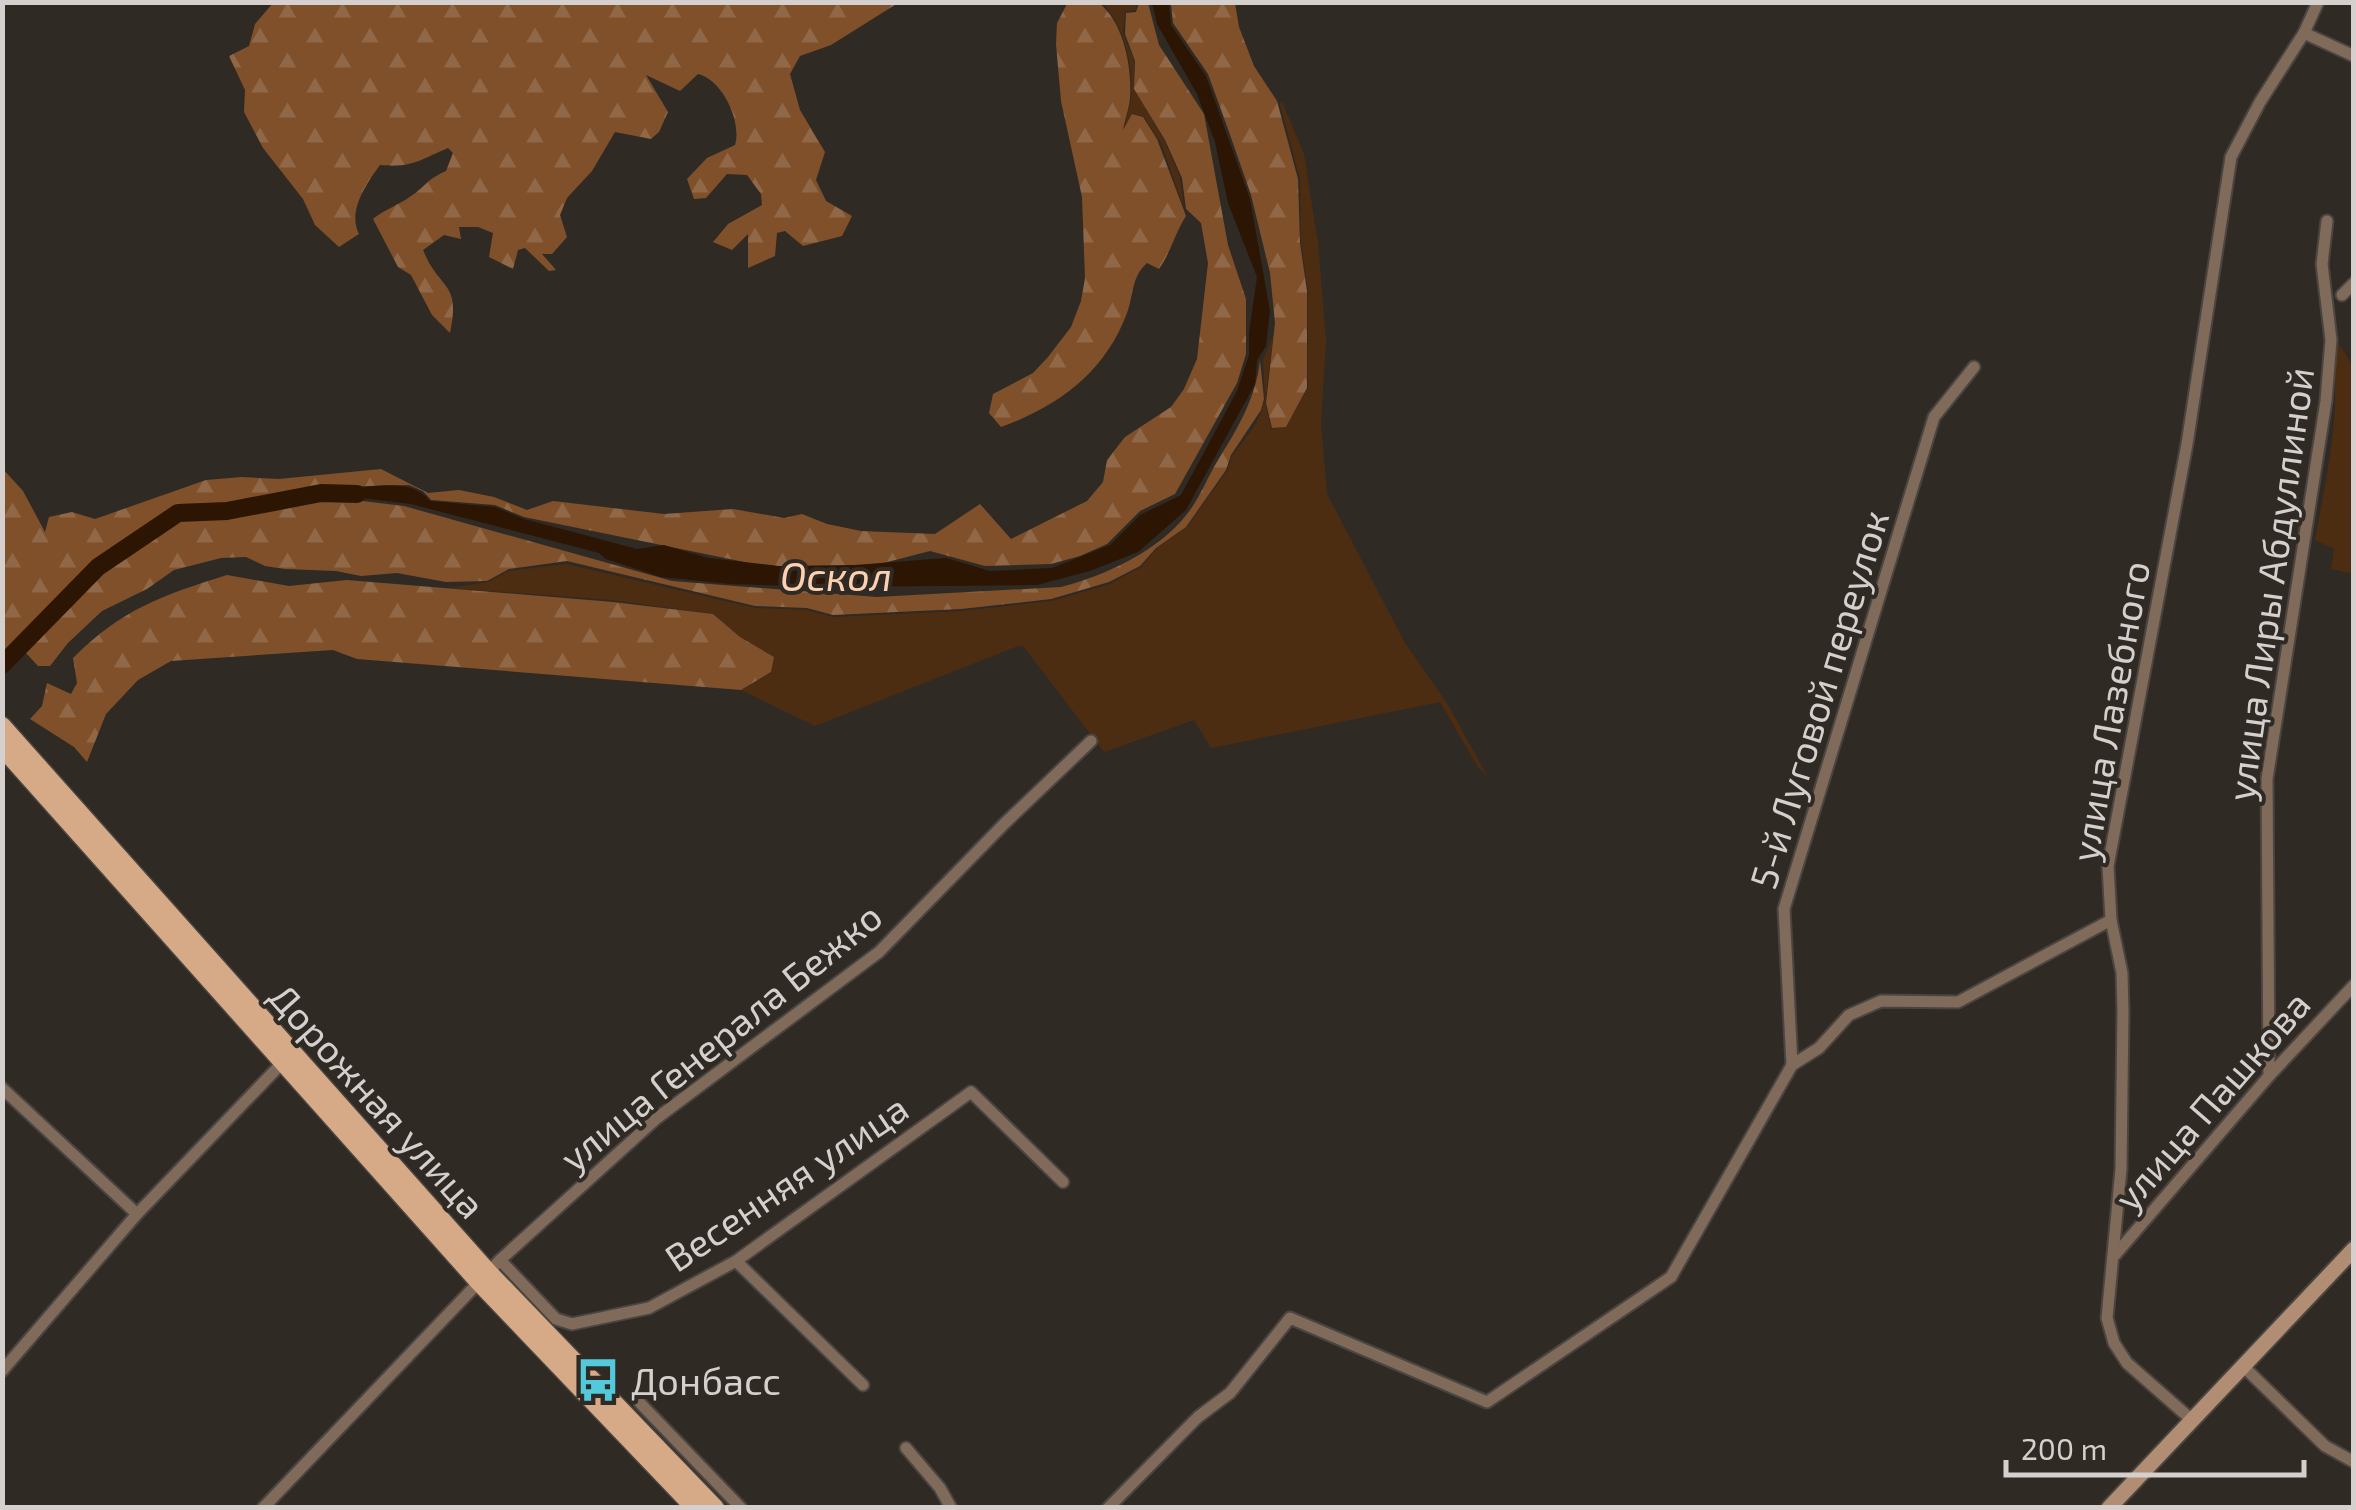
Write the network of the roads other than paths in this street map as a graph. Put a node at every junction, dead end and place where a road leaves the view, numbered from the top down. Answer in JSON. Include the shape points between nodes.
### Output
{"nodes":[{"id":1,"x":2318,"y":2,"type":"edge"},
{"id":2,"x":2304,"y":34,"type":"junction"},
{"id":3,"x":2354,"y":56,"type":"edge"},
{"id":4,"x":2327,"y":221,"type":"dead end"},
{"id":5,"x":2354,"y":283,"type":"edge"},
{"id":6,"x":2342,"y":295,"type":"dead end"},
{"id":7,"x":1974,"y":367,"type":"dead end"},
{"id":8,"x":6,"y":741,"type":"edge"},
{"id":9,"x":1091,"y":741,"type":"dead end"},
{"id":10,"x":2111,"y":920,"type":"junction"},
{"id":11,"x":2354,"y":986,"type":"edge"},
{"id":12,"x":288,"y":1058,"type":"junction"},
{"id":13,"x":1792,"y":1065,"type":"junction"},
{"id":14,"x":2269,"y":1076,"type":"junction"},
{"id":15,"x":2,"y":1088,"type":"edge"},
{"id":16,"x":1063,"y":1182,"type":"dead end"},
{"id":17,"x":137,"y":1214,"type":"junction"},
{"id":18,"x":2354,"y":1249,"type":"edge"},
{"id":19,"x":2115,"y":1256,"type":"junction"},
{"id":20,"x":736,"y":1261,"type":"junction"},
{"id":21,"x":489,"y":1271,"type":"junction"},
{"id":22,"x":2244,"y":1367,"type":"junction"},
{"id":23,"x":2,"y":1371,"type":"edge"},
{"id":24,"x":863,"y":1384,"type":"dead end"},
{"id":25,"x":640,"y":1403,"type":"dead end"},
{"id":26,"x":2192,"y":1422,"type":"junction"},
{"id":27,"x":906,"y":1448,"type":"dead end"},
{"id":28,"x":2354,"y":1462,"type":"edge"},
{"id":29,"x":263,"y":1508,"type":"edge"},
{"id":30,"x":696,"y":1508,"type":"edge"},
{"id":31,"x":715,"y":1508,"type":"edge"},
{"id":32,"x":741,"y":1508,"type":"edge"},
{"id":33,"x":952,"y":1508,"type":"edge"},
{"id":34,"x":1108,"y":1508,"type":"edge"},
{"id":35,"x":2109,"y":1508,"type":"edge"},
{"id":36,"x":2119,"y":1508,"type":"edge"}],
"edges":[{"from":1,"to":2,"type":"street","name":"улица Лазебного"},
{"from":2,"to":3,"type":"street"},
{"from":2,"to":10,"type":"street","name":"улица Лазебного","via":[[2230,157],[2187,444],[2108,866]]},
{"from":4,"to":14,"type":"street","name":"улица Лиры Абдуллиной","via":[[2326,401],[2267,779]]},
{"from":5,"to":6,"type":"street"},
{"from":7,"to":13,"type":"street","name":"5-й Луговой переулок","via":[[1934,417],[1784,909]]},
{"from":8,"to":12,"type":"main road","name":"Дорожная улица"},
{"from":9,"to":21,"type":"street","name":"улица Генерала Бежко","via":[[880,952],[657,1118]]},
{"from":10,"to":13,"type":"street","via":[[1958,1002],[1882,1001],[1849,1015],[1819,1048]]},
{"from":10,"to":19,"type":"street","name":"улица Лазебного","via":[[2124,1012]]},
{"from":11,"to":14,"type":"street","name":"улица Пашкова"},
{"from":12,"to":17,"type":"street"},
{"from":12,"to":21,"type":"main road","name":"Дорожная улица"},
{"from":13,"to":34,"type":"street","via":[[1671,1277],[1487,1402],[1290,1318],[1230,1392]]},
{"from":14,"to":19,"type":"street","name":"улица Пашкова"},
{"from":15,"to":17,"type":"street"},
{"from":16,"to":20,"type":"street","name":"Весенняя улица","via":[[971,1092]]},
{"from":17,"to":23,"type":"street"},
{"from":18,"to":22,"type":"main road"},
{"from":19,"to":26,"type":"street","name":"улица Лазебного","via":[[2106,1318],[2114,1344]]},
{"from":20,"to":21,"type":"street","name":"Весенняя улица","via":[[649,1308],[572,1324]]},
{"from":20,"to":24,"type":"street"},
{"from":21,"to":29,"type":"street","name":"улица Генерала Бежко"},
{"from":21,"to":30,"type":"main road","name":"Дорожная улица"},
{"from":21,"to":31,"type":"main road","name":"Дорожная улица"},
{"from":22,"to":26,"type":"main road"},
{"from":22,"to":28,"type":"street","via":[[2326,1446]]},
{"from":25,"to":32,"type":"street"},
{"from":26,"to":35,"type":"main road"},
{"from":26,"to":36,"type":"main road"},
{"from":27,"to":33,"type":"street"}]}
